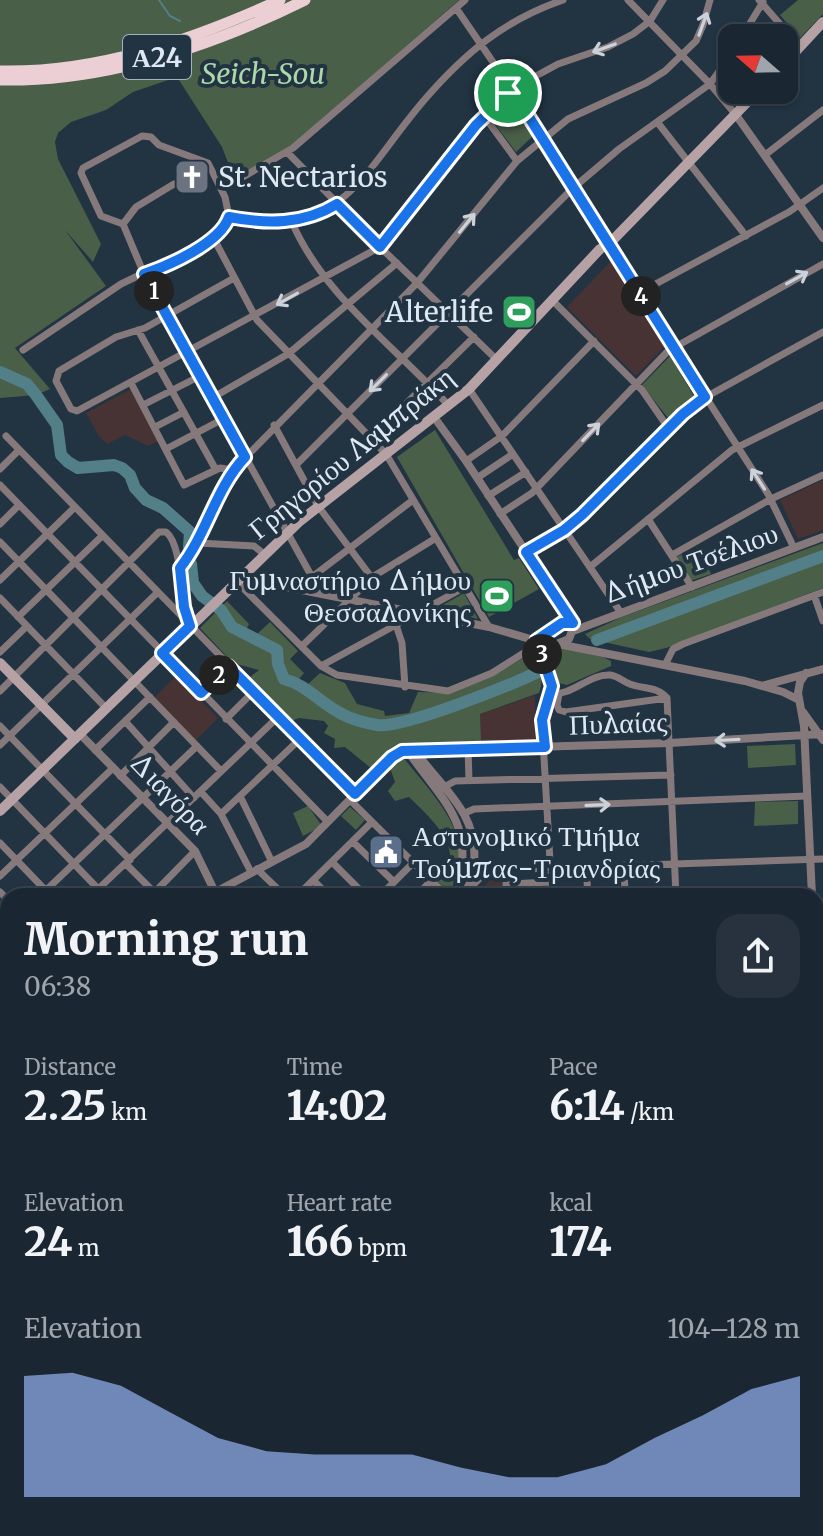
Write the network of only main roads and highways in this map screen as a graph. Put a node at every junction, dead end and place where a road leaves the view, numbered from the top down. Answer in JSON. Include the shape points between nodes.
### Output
{"nodes":[{"id":1,"x":280,"y":0,"type":"edge"},
{"id":2,"x":305,"y":0,"type":"edge"},
{"id":3,"x":823,"y":22,"type":"edge"},
{"id":4,"x":798,"y":49,"type":"edge"},
{"id":5,"x":0,"y":71,"type":"edge"},
{"id":6,"x":0,"y":80,"type":"edge"},
{"id":7,"x":746,"y":104,"type":"edge"},
{"id":8,"x":0,"y":663,"type":"edge"},
{"id":9,"x":77,"y":737,"type":"junction"},
{"id":10,"x":0,"y":811,"type":"edge"}],
"edges":[{"from":1,"to":5,"type":"highway","number":"Α24","via":[[157,48],[75,66]]},
{"from":2,"to":6,"type":"highway","number":"Α24","via":[[161,56],[74,75]]},
{"from":3,"to":4,"type":"main road"},
{"from":7,"to":9,"type":"main road","name":"Γρηγορίου Λαμπράκη","via":[[469,389],[287,533]]},
{"from":8,"to":9,"type":"main road","name":"Διαγόρα"},
{"from":9,"to":10,"type":"main road","name":"Γρηγορίου Λαμπράκη"}]}
